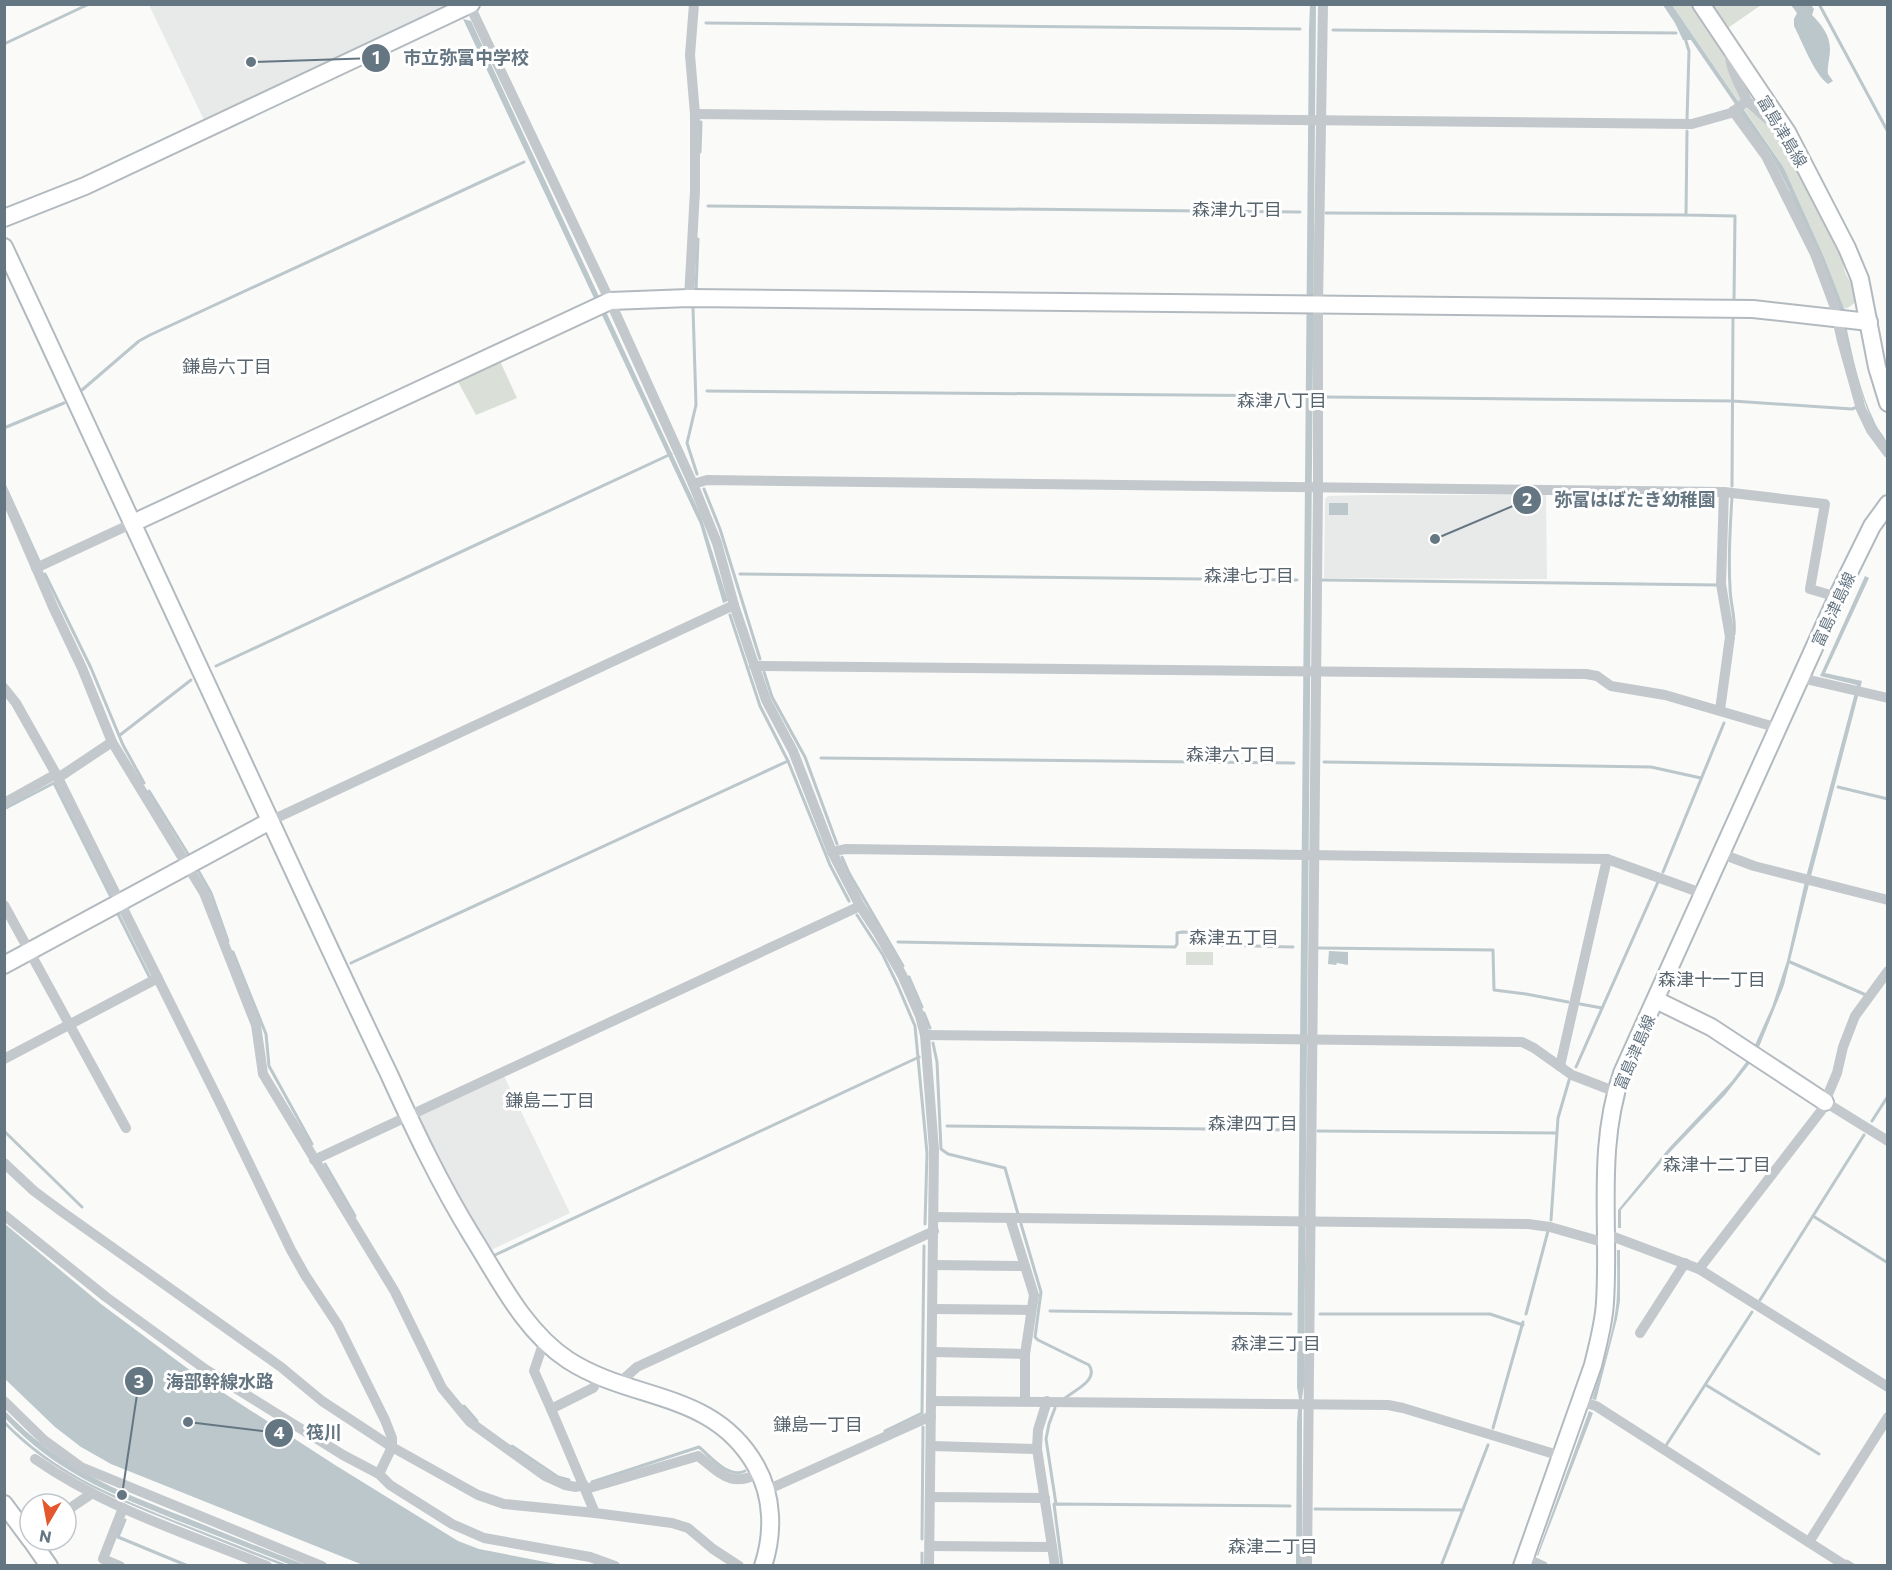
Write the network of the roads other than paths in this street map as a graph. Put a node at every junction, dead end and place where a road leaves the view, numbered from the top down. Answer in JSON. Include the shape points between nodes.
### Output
{"nodes":[{"id":1,"x":694,"y":4,"type":"edge"},
{"id":2,"x":1323,"y":4,"type":"edge"},
{"id":3,"x":1701,"y":4,"type":"edge"},
{"id":4,"x":470,"y":5,"type":"edge"},
{"id":5,"x":1730,"y":47,"type":"junction"},
{"id":6,"x":1740,"y":106,"type":"junction"},
{"id":7,"x":695,"y":114,"type":"junction"},
{"id":8,"x":1315,"y":121,"type":"junction"},
{"id":9,"x":1786,"y":132,"type":"junction"},
{"id":10,"x":4,"y":218,"type":"edge"},
{"id":11,"x":4,"y":247,"type":"edge"},
{"id":12,"x":689,"y":298,"type":"junction"},
{"id":13,"x":603,"y":304,"type":"junction"},
{"id":14,"x":1312,"y":305,"type":"junction"},
{"id":15,"x":1842,"y":319,"type":"junction"},
{"id":16,"x":1869,"y":322,"type":"junction"},
{"id":17,"x":1887,"y":403,"type":"edge"},
{"id":18,"x":1887,"y":453,"type":"edge"},
{"id":19,"x":693,"y":484,"type":"junction"},
{"id":20,"x":1313,"y":488,"type":"junction"},
{"id":21,"x":1724,"y":492,"type":"junction"},
{"id":22,"x":4,"y":493,"type":"edge"},
{"id":23,"x":1887,"y":504,"type":"edge"},
{"id":24,"x":133,"y":523,"type":"junction"},
{"id":25,"x":36,"y":568,"type":"junction"},
{"id":26,"x":1838,"y":597,"type":"junction"},
{"id":27,"x":734,"y":605,"type":"junction"},
{"id":28,"x":754,"y":666,"type":"junction"},
{"id":29,"x":1311,"y":670,"type":"junction"},
{"id":30,"x":1802,"y":678,"type":"junction"},
{"id":31,"x":4,"y":688,"type":"edge"},
{"id":32,"x":1887,"y":698,"type":"edge"},
{"id":33,"x":1720,"y":710,"type":"junction"},
{"id":34,"x":1778,"y":728,"type":"junction"},
{"id":35,"x":112,"y":742,"type":"junction"},
{"id":36,"x":57,"y":776,"type":"junction"},
{"id":37,"x":4,"y":803,"type":"edge"},
{"id":38,"x":270,"y":821,"type":"junction"},
{"id":39,"x":832,"y":852,"type":"junction"},
{"id":40,"x":1722,"y":854,"type":"junction"},
{"id":41,"x":1315,"y":856,"type":"junction"},
{"id":42,"x":1607,"y":859,"type":"junction"},
{"id":43,"x":187,"y":866,"type":"junction"},
{"id":44,"x":1704,"y":894,"type":"junction"},
{"id":45,"x":1887,"y":900,"type":"edge"},
{"id":46,"x":120,"y":901,"type":"junction"},
{"id":47,"x":4,"y":905,"type":"edge"},
{"id":48,"x":860,"y":906,"type":"junction"},
{"id":49,"x":29,"y":951,"type":"junction"},
{"id":50,"x":4,"y":965,"type":"edge"},
{"id":51,"x":1887,"y":971,"type":"edge"},
{"id":52,"x":158,"y":978,"type":"junction"},
{"id":53,"x":1656,"y":1000,"type":"junction"},
{"id":54,"x":69,"y":1025,"type":"junction"},
{"id":55,"x":925,"y":1035,"type":"junction"},
{"id":56,"x":1307,"y":1039,"type":"junction"},
{"id":57,"x":4,"y":1059,"type":"edge"},
{"id":58,"x":1560,"y":1066,"type":"junction"},
{"id":59,"x":1616,"y":1092,"type":"junction"},
{"id":60,"x":1826,"y":1102,"type":"junction"},
{"id":61,"x":408,"y":1115,"type":"junction"},
{"id":62,"x":126,"y":1128,"type":"dead end"},
{"id":63,"x":1887,"y":1141,"type":"edge"},
{"id":64,"x":314,"y":1160,"type":"junction"},
{"id":65,"x":4,"y":1163,"type":"edge"},
{"id":66,"x":4,"y":1215,"type":"edge"},
{"id":67,"x":934,"y":1217,"type":"junction"},
{"id":68,"x":1010,"y":1218,"type":"junction"},
{"id":69,"x":1306,"y":1222,"type":"junction"},
{"id":70,"x":934,"y":1231,"type":"junction"},
{"id":71,"x":1606,"y":1238,"type":"junction"},
{"id":72,"x":1685,"y":1263,"type":"junction"},
{"id":73,"x":933,"y":1265,"type":"junction"},
{"id":74,"x":1025,"y":1266,"type":"junction"},
{"id":75,"x":1699,"y":1269,"type":"junction"},
{"id":76,"x":933,"y":1309,"type":"junction"},
{"id":77,"x":1031,"y":1310,"type":"junction"},
{"id":78,"x":1640,"y":1333,"type":"dead end"},
{"id":79,"x":544,"y":1341,"type":"junction"},
{"id":80,"x":932,"y":1352,"type":"junction"},
{"id":81,"x":1025,"y":1354,"type":"junction"},
{"id":82,"x":600,"y":1377,"type":"junction"},
{"id":83,"x":619,"y":1383,"type":"junction"},
{"id":84,"x":1887,"y":1387,"type":"edge"},
{"id":85,"x":4,"y":1401,"type":"edge"},
{"id":86,"x":932,"y":1401,"type":"junction"},
{"id":87,"x":1025,"y":1401,"type":"junction"},
{"id":88,"x":1047,"y":1401,"type":"junction"},
{"id":89,"x":1580,"y":1401,"type":"junction"},
{"id":90,"x":1303,"y":1403,"type":"junction"},
{"id":91,"x":551,"y":1408,"type":"junction"},
{"id":92,"x":931,"y":1416,"type":"junction"},
{"id":93,"x":1887,"y":1417,"type":"edge"},
{"id":94,"x":931,"y":1446,"type":"junction"},
{"id":95,"x":392,"y":1447,"type":"junction"},
{"id":96,"x":1037,"y":1449,"type":"junction"},
{"id":97,"x":1561,"y":1455,"type":"junction"},
{"id":98,"x":35,"y":1459,"type":"dead end"},
{"id":99,"x":760,"y":1473,"type":"junction"},
{"id":100,"x":380,"y":1474,"type":"junction"},
{"id":101,"x":585,"y":1487,"type":"junction"},
{"id":102,"x":767,"y":1490,"type":"junction"},
{"id":103,"x":91,"y":1494,"type":"junction"},
{"id":104,"x":931,"y":1497,"type":"junction"},
{"id":105,"x":1045,"y":1498,"type":"junction"},
{"id":106,"x":78,"y":1503,"type":"edge"},
{"id":107,"x":4,"y":1504,"type":"edge"},
{"id":108,"x":123,"y":1508,"type":"junction"},
{"id":109,"x":595,"y":1513,"type":"junction"},
{"id":110,"x":18,"y":1523,"type":"edge"},
{"id":111,"x":1809,"y":1542,"type":"junction"},
{"id":112,"x":930,"y":1546,"type":"junction"},
{"id":113,"x":1052,"y":1547,"type":"junction"},
{"id":114,"x":39,"y":1552,"type":"edge"},
{"id":115,"x":1524,"y":1562,"type":"edge"},
{"id":116,"x":49,"y":1566,"type":"edge"},
{"id":117,"x":120,"y":1566,"type":"edge"},
{"id":118,"x":267,"y":1566,"type":"edge"},
{"id":119,"x":322,"y":1566,"type":"edge"},
{"id":120,"x":615,"y":1566,"type":"edge"},
{"id":121,"x":739,"y":1566,"type":"edge"},
{"id":122,"x":763,"y":1566,"type":"edge"},
{"id":123,"x":929,"y":1566,"type":"edge"},
{"id":124,"x":1055,"y":1566,"type":"edge"},
{"id":125,"x":1307,"y":1566,"type":"edge"},
{"id":126,"x":1543,"y":1566,"type":"edge"},
{"id":127,"x":1846,"y":1566,"type":"edge"}],
"edges":[{"from":1,"to":7,"type":"street","via":[[690,55]]},
{"from":2,"to":8,"type":"street"},
{"from":3,"to":5,"type":"street","name":"富島津島線"},
{"from":4,"to":10,"type":"street","via":[[85,186]]},
{"from":4,"to":13,"type":"street"},
{"from":5,"to":6,"type":"street"},
{"from":5,"to":9,"type":"street","name":"富島津島線"},
{"from":6,"to":8,"type":"street","via":[[1692,124]]},
{"from":6,"to":9,"type":"street"},
{"from":6,"to":15,"type":"street","via":[[1794,209]]},
{"from":7,"to":8,"type":"street"},
{"from":7,"to":12,"type":"street"},
{"from":8,"to":14,"type":"street"},
{"from":9,"to":16,"type":"street","name":"富島津島線","via":[[1860,279]]},
{"from":11,"to":24,"type":"street"},
{"from":12,"to":13,"type":"street"},
{"from":12,"to":14,"type":"street"},
{"from":13,"to":19,"type":"street"},
{"from":13,"to":24,"type":"street"},
{"from":14,"to":15,"type":"street","via":[[1753,309]]},
{"from":14,"to":20,"type":"street"},
{"from":15,"to":16,"type":"street"},
{"from":15,"to":18,"type":"street","via":[[1861,409]]},
{"from":16,"to":17,"type":"street","name":"富島津島線"},
{"from":19,"to":20,"type":"street","via":[[707,480]]},
{"from":19,"to":27,"type":"street","via":[[717,543]]},
{"from":20,"to":21,"type":"street"},
{"from":20,"to":29,"type":"street"},
{"from":21,"to":26,"type":"street","via":[[1825,504],[1810,589]]},
{"from":21,"to":33,"type":"street","via":[[1721,584],[1730,637]]},
{"from":22,"to":25,"type":"street"},
{"from":23,"to":26,"type":"street","name":"富島津島線","via":[[1872,526]]},
{"from":24,"to":25,"type":"street"},
{"from":24,"to":38,"type":"street"},
{"from":25,"to":35,"type":"street"},
{"from":26,"to":30,"type":"street","name":"富島津島線"},
{"from":27,"to":28,"type":"street"},
{"from":27,"to":38,"type":"street"},
{"from":28,"to":29,"type":"street"},
{"from":28,"to":39,"type":"street","via":[[766,700],[793,751]]},
{"from":29,"to":33,"type":"street","via":[[1586,674],[1611,686]]},
{"from":29,"to":41,"type":"street"},
{"from":30,"to":32,"type":"street"},
{"from":30,"to":34,"type":"street","name":"富島津島線"},
{"from":31,"to":36,"type":"street"},
{"from":33,"to":34,"type":"street"},
{"from":34,"to":40,"type":"street","name":"富島津島線"},
{"from":35,"to":36,"type":"street"},
{"from":35,"to":43,"type":"street"},
{"from":36,"to":37,"type":"street"},
{"from":36,"to":46,"type":"street"},
{"from":38,"to":43,"type":"street"},
{"from":38,"to":61,"type":"street"},
{"from":39,"to":41,"type":"street","via":[[845,849]]},
{"from":39,"to":48,"type":"street"},
{"from":40,"to":44,"type":"street","name":"富島津島線"},
{"from":40,"to":45,"type":"street"},
{"from":41,"to":42,"type":"street"},
{"from":41,"to":56,"type":"street"},
{"from":42,"to":44,"type":"street"},
{"from":42,"to":58,"type":"street"},
{"from":43,"to":46,"type":"street"},
{"from":43,"to":64,"type":"street","via":[[204,893],[256,1025],[263,1074]]},
{"from":44,"to":53,"type":"street","name":"富島津島線"},
{"from":46,"to":49,"type":"street"},
{"from":46,"to":52,"type":"street"},
{"from":47,"to":49,"type":"street"},
{"from":48,"to":55,"type":"street","via":[[902,975]]},
{"from":48,"to":61,"type":"street"},
{"from":49,"to":50,"type":"street"},
{"from":49,"to":54,"type":"street"},
{"from":51,"to":60,"type":"street","via":[[1855,1016]]},
{"from":52,"to":54,"type":"street"},
{"from":52,"to":95,"type":"street","via":[[291,1250],[343,1336],[385,1420]]},
{"from":53,"to":59,"type":"street","name":"富島津島線"},
{"from":53,"to":60,"type":"street","via":[[1711,1027]]},
{"from":54,"to":57,"type":"street"},
{"from":54,"to":62,"type":"street"},
{"from":55,"to":56,"type":"street"},
{"from":55,"to":67,"type":"street","via":[[934,1150]]},
{"from":56,"to":58,"type":"street","via":[[1522,1042]]},
{"from":56,"to":69,"type":"street"},
{"from":58,"to":59,"type":"street","via":[[1572,1075]]},
{"from":59,"to":71,"type":"street","name":"富島津島線","via":[[1608,1137]]},
{"from":60,"to":63,"type":"street"},
{"from":60,"to":75,"type":"street"},
{"from":61,"to":64,"type":"street"},
{"from":61,"to":79,"type":"street","via":[[453,1206],[524,1317]]},
{"from":64,"to":101,"type":"street","via":[[395,1293],[442,1388],[470,1422],[545,1476]]},
{"from":65,"to":95,"type":"street","via":[[61,1211],[281,1367],[322,1401]]},
{"from":66,"to":100,"type":"street","via":[[106,1297],[205,1369]]},
{"from":67,"to":68,"type":"street"},
{"from":67,"to":70,"type":"street"},
{"from":68,"to":69,"type":"street"},
{"from":68,"to":74,"type":"street"},
{"from":69,"to":71,"type":"street","via":[[1528,1224]]},
{"from":69,"to":90,"type":"street"},
{"from":70,"to":73,"type":"street"},
{"from":70,"to":83,"type":"street","via":[[637,1367]]},
{"from":71,"to":72,"type":"street"},
{"from":71,"to":89,"type":"street","name":"富島津島線","via":[[1605,1305],[1593,1365]]},
{"from":72,"to":75,"type":"street"},
{"from":72,"to":78,"type":"street"},
{"from":73,"to":74,"type":"street"},
{"from":73,"to":76,"type":"street"},
{"from":74,"to":77,"type":"street","via":[[1034,1295]]},
{"from":75,"to":84,"type":"street"},
{"from":76,"to":77,"type":"street"},
{"from":76,"to":80,"type":"street"},
{"from":77,"to":81,"type":"street"},
{"from":79,"to":82,"type":"street"},
{"from":79,"to":91,"type":"street","via":[[534,1371]]},
{"from":80,"to":81,"type":"street"},
{"from":80,"to":86,"type":"street"},
{"from":81,"to":87,"type":"street"},
{"from":82,"to":83,"type":"street"},
{"from":82,"to":91,"type":"street","via":[[593,1388]]},
{"from":83,"to":99,"type":"street","via":[[672,1400],[720,1423],[735,1435]]},
{"from":85,"to":119,"type":"street","via":[[44,1440],[81,1467]]},
{"from":86,"to":87,"type":"street"},
{"from":86,"to":92,"type":"street"},
{"from":87,"to":88,"type":"street"},
{"from":88,"to":90,"type":"street"},
{"from":88,"to":96,"type":"street"},
{"from":89,"to":97,"type":"street","name":"富島津島線"},
{"from":89,"to":111,"type":"street","via":[[1596,1406]]},
{"from":90,"to":97,"type":"street","via":[[1403,1408]]},
{"from":90,"to":125,"type":"street"},
{"from":91,"to":101,"type":"street"},
{"from":92,"to":94,"type":"street"},
{"from":92,"to":102,"type":"street"},
{"from":93,"to":111,"type":"street"},
{"from":94,"to":96,"type":"street"},
{"from":94,"to":104,"type":"street"},
{"from":95,"to":100,"type":"street"},
{"from":95,"to":109,"type":"street","via":[[492,1501]]},
{"from":96,"to":105,"type":"street"},
{"from":97,"to":115,"type":"street","name":"富島津島線"},
{"from":98,"to":103,"type":"street"},
{"from":99,"to":101,"type":"street","via":[[745,1481],[730,1479],[698,1456]]},
{"from":99,"to":102,"type":"street"},
{"from":100,"to":120,"type":"street","via":[[390,1485],[435,1514],[484,1538],[590,1557]]},
{"from":101,"to":109,"type":"street"},
{"from":102,"to":122,"type":"street","via":[[770,1535]]},
{"from":103,"to":106,"type":"street"},
{"from":103,"to":108,"type":"street"},
{"from":104,"to":105,"type":"street"},
{"from":104,"to":112,"type":"street"},
{"from":105,"to":113,"type":"street"},
{"from":107,"to":110,"type":"street"},
{"from":108,"to":117,"type":"street","via":[[103,1559]]},
{"from":108,"to":118,"type":"street"},
{"from":109,"to":121,"type":"street","via":[[688,1528]]},
{"from":111,"to":127,"type":"street"},
{"from":112,"to":113,"type":"street"},
{"from":112,"to":123,"type":"street"},
{"from":113,"to":124,"type":"street"},
{"from":114,"to":116,"type":"street"},
{"from":115,"to":126,"type":"street"}]}
